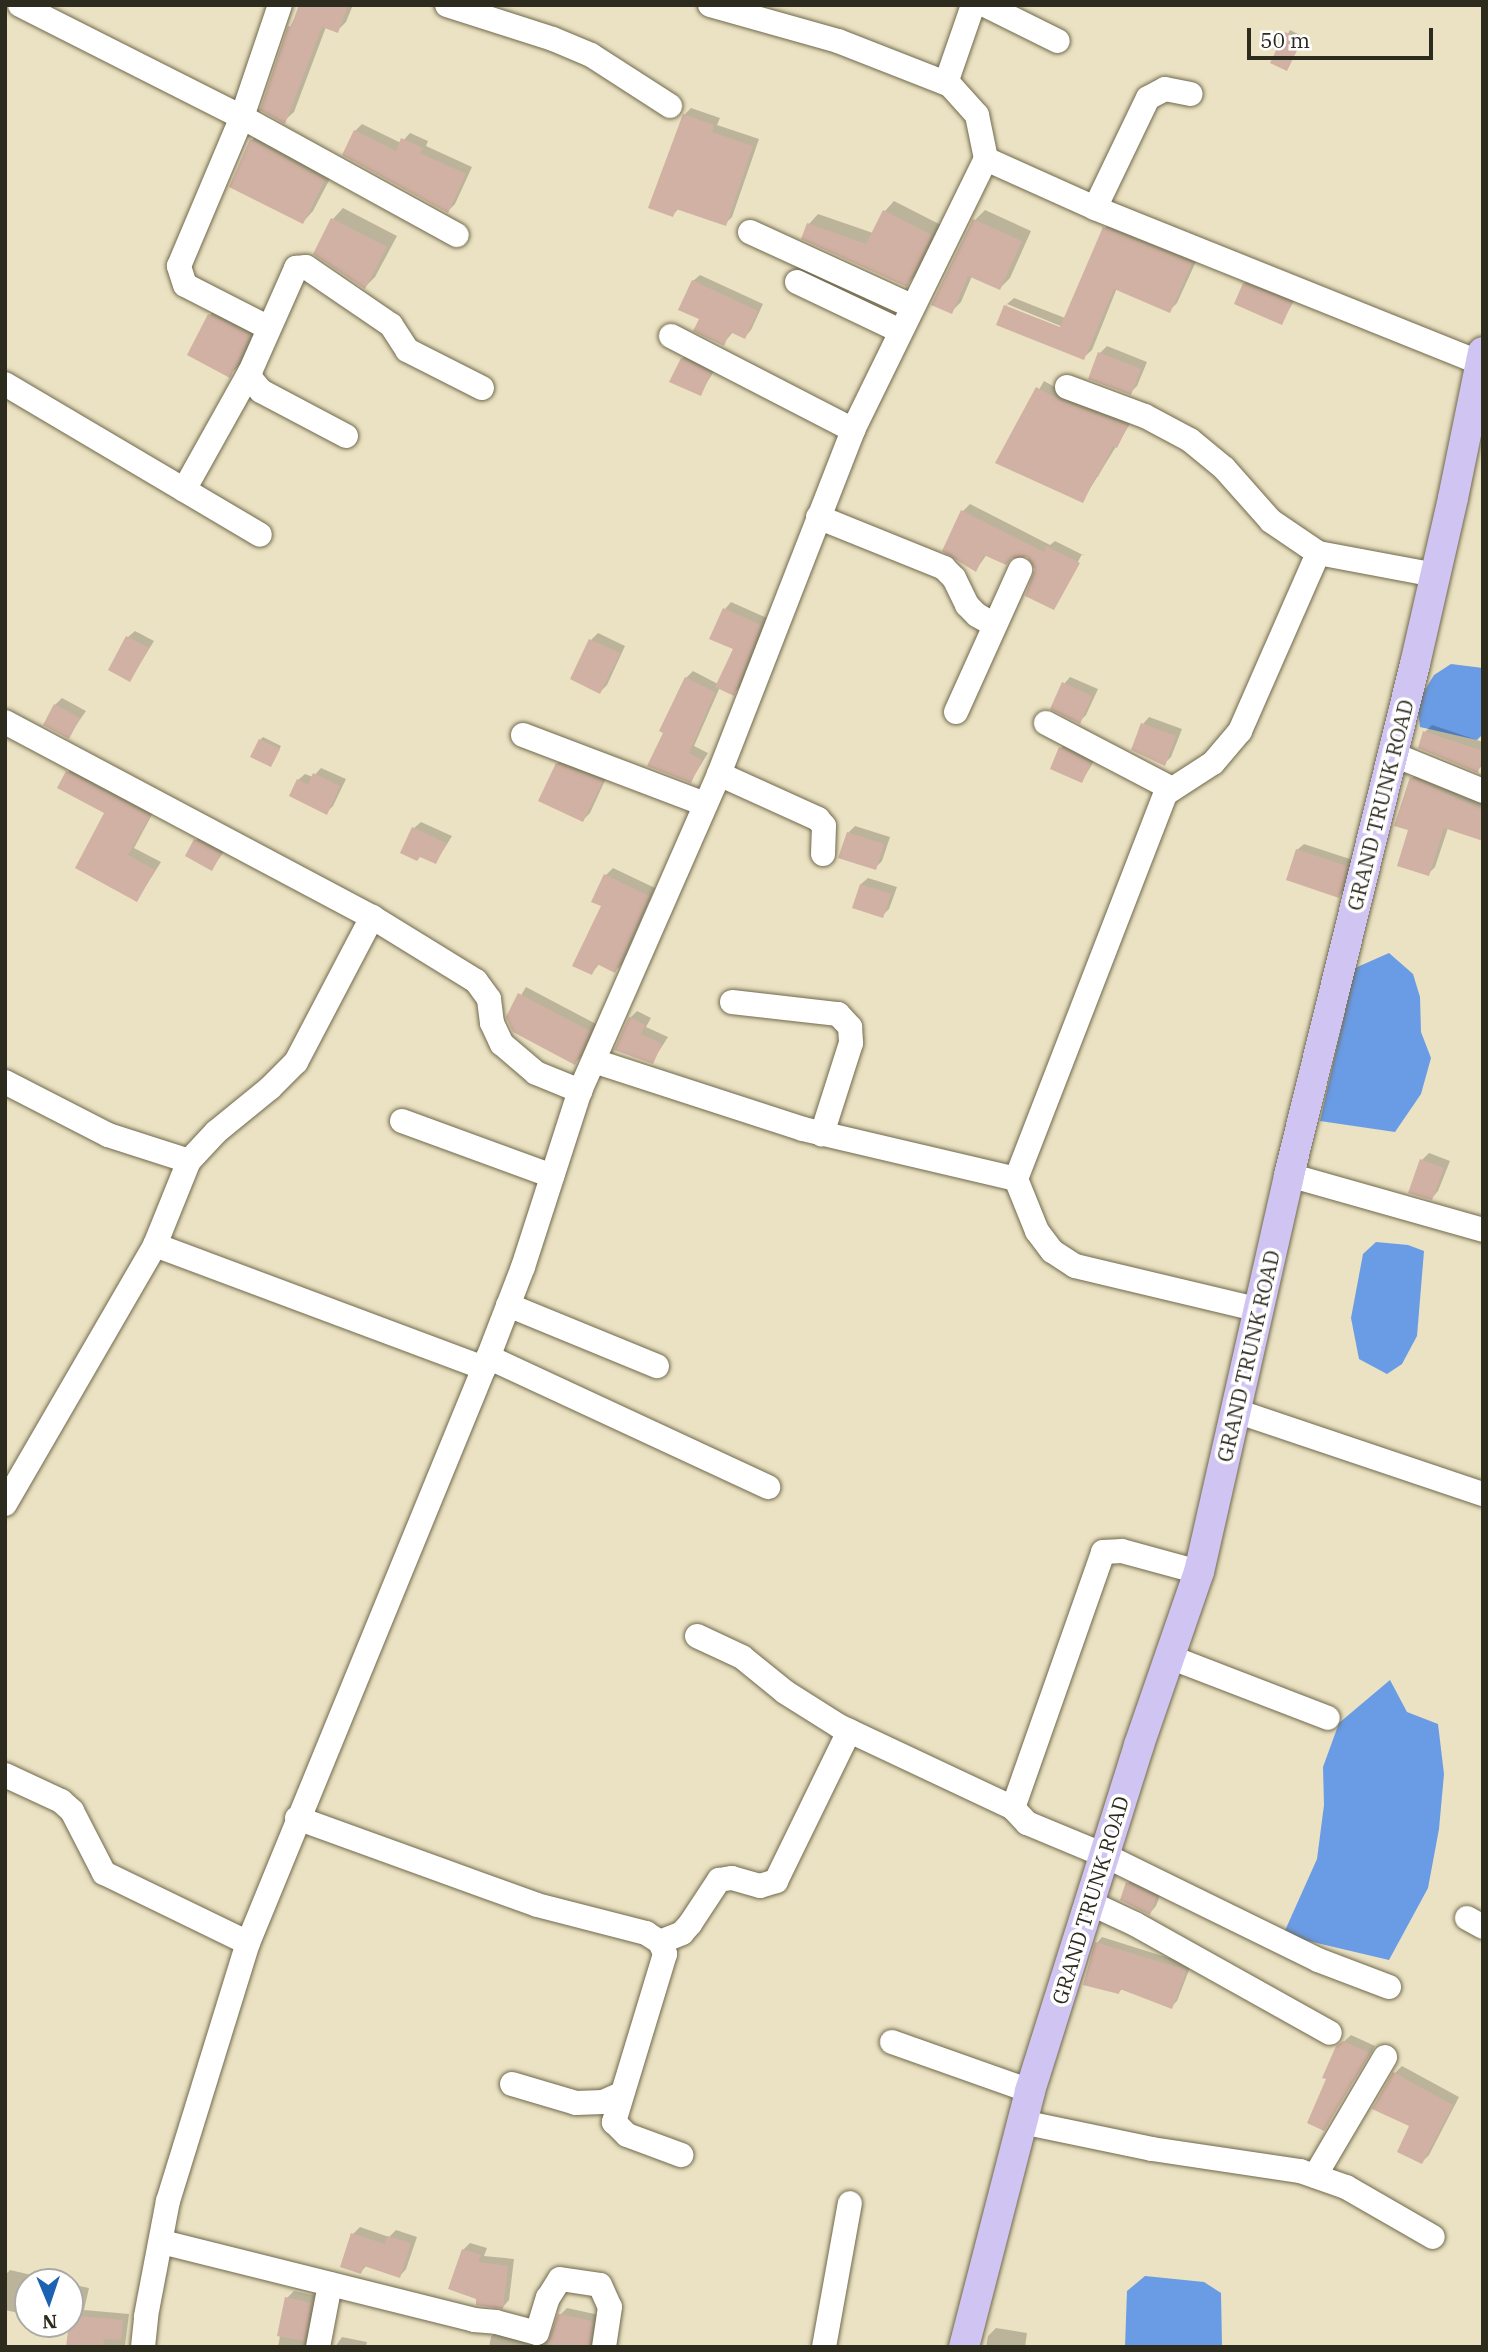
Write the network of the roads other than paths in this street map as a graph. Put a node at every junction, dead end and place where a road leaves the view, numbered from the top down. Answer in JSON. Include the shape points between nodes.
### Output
{"nodes":[{"id":1,"x":20,"y":5,"type":"edge"},
{"id":2,"x":280,"y":5,"type":"edge"},
{"id":3,"x":447,"y":5,"type":"edge"},
{"id":4,"x":710,"y":5,"type":"edge"},
{"id":5,"x":973,"y":5,"type":"edge"},
{"id":6,"x":985,"y":5,"type":"edge"},
{"id":7,"x":1058,"y":41,"type":"dead end"},
{"id":8,"x":946,"y":83,"type":"junction"},
{"id":9,"x":1191,"y":94,"type":"dead end"},
{"id":10,"x":670,"y":106,"type":"dead end"},
{"id":11,"x":242,"y":117,"type":"junction"},
{"id":12,"x":986,"y":159,"type":"junction"},
{"id":13,"x":1095,"y":208,"type":"junction"},
{"id":14,"x":750,"y":232,"type":"dead end"},
{"id":15,"x":457,"y":235,"type":"dead end"},
{"id":16,"x":797,"y":282,"type":"dead end"},
{"id":17,"x":912,"y":306,"type":"junction"},
{"id":18,"x":269,"y":328,"type":"junction"},
{"id":19,"x":900,"y":331,"type":"junction"},
{"id":20,"x":671,"y":336,"type":"dead end"},
{"id":21,"x":1482,"y":357,"type":"edge"},
{"id":22,"x":250,"y":372,"type":"junction"},
{"id":23,"x":5,"y":384,"type":"edge"},
{"id":24,"x":1067,"y":387,"type":"dead end"},
{"id":25,"x":482,"y":388,"type":"dead end"},
{"id":26,"x":1478,"y":404,"type":"edge"},
{"id":27,"x":853,"y":430,"type":"junction"},
{"id":28,"x":345,"y":436,"type":"dead end"},
{"id":29,"x":184,"y":491,"type":"junction"},
{"id":30,"x":818,"y":517,"type":"junction"},
{"id":31,"x":260,"y":535,"type":"dead end"},
{"id":32,"x":1318,"y":553,"type":"junction"},
{"id":33,"x":1020,"y":570,"type":"dead end"},
{"id":34,"x":1435,"y":575,"type":"junction"},
{"id":35,"x":994,"y":625,"type":"junction"},
{"id":36,"x":956,"y":712,"type":"dead end"},
{"id":37,"x":5,"y":722,"type":"edge"},
{"id":38,"x":1046,"y":723,"type":"dead end"},
{"id":39,"x":523,"y":734,"type":"dead end"},
{"id":40,"x":1392,"y":754,"type":"junction"},
{"id":41,"x":719,"y":774,"type":"junction"},
{"id":42,"x":1172,"y":789,"type":"junction"},
{"id":43,"x":1483,"y":791,"type":"edge"},
{"id":44,"x":705,"y":804,"type":"junction"},
{"id":45,"x":823,"y":855,"type":"dead end"},
{"id":46,"x":372,"y":917,"type":"junction"},
{"id":47,"x":732,"y":1002,"type":"dead end"},
{"id":48,"x":594,"y":1061,"type":"junction"},
{"id":49,"x":5,"y":1082,"type":"edge"},
{"id":50,"x":580,"y":1091,"type":"junction"},
{"id":51,"x":402,"y":1121,"type":"dead end"},
{"id":52,"x":822,"y":1134,"type":"junction"},
{"id":53,"x":189,"y":1161,"type":"junction"},
{"id":54,"x":1289,"y":1175,"type":"junction"},
{"id":55,"x":552,"y":1176,"type":"junction"},
{"id":56,"x":1016,"y":1179,"type":"junction"},
{"id":57,"x":1483,"y":1230,"type":"edge"},
{"id":58,"x":155,"y":1245,"type":"junction"},
{"id":59,"x":508,"y":1306,"type":"junction"},
{"id":60,"x":1260,"y":1310,"type":"junction"},
{"id":61,"x":486,"y":1362,"type":"junction"},
{"id":62,"x":657,"y":1366,"type":"dead end"},
{"id":63,"x":1236,"y":1411,"type":"junction"},
{"id":64,"x":768,"y":1488,"type":"dead end"},
{"id":65,"x":1483,"y":1494,"type":"edge"},
{"id":66,"x":5,"y":1504,"type":"edge"},
{"id":67,"x":1199,"y":1572,"type":"junction"},
{"id":68,"x":697,"y":1636,"type":"dead end"},
{"id":69,"x":1170,"y":1657,"type":"junction"},
{"id":70,"x":1328,"y":1718,"type":"dead end"},
{"id":71,"x":849,"y":1731,"type":"junction"},
{"id":72,"x":5,"y":1774,"type":"edge"},
{"id":73,"x":1013,"y":1808,"type":"junction"},
{"id":74,"x":297,"y":1818,"type":"junction"},
{"id":75,"x":1104,"y":1855,"type":"junction"},
{"id":76,"x":1090,"y":1903,"type":"junction"},
{"id":77,"x":660,"y":1942,"type":"junction"},
{"id":78,"x":248,"y":1943,"type":"junction"},
{"id":79,"x":1389,"y":1987,"type":"dead end"},
{"id":80,"x":1330,"y":2033,"type":"dead end"},
{"id":81,"x":892,"y":2042,"type":"dead end"},
{"id":82,"x":1385,"y":2057,"type":"dead end"},
{"id":83,"x":512,"y":2084,"type":"dead end"},
{"id":84,"x":1030,"y":2091,"type":"junction"},
{"id":85,"x":621,"y":2094,"type":"junction"},
{"id":86,"x":1021,"y":2122,"type":"junction"},
{"id":87,"x":681,"y":2155,"type":"dead end"},
{"id":88,"x":1315,"y":2176,"type":"junction"},
{"id":89,"x":850,"y":2203,"type":"dead end"},
{"id":90,"x":1433,"y":2237,"type":"dead end"},
{"id":91,"x":162,"y":2242,"type":"junction"},
{"id":92,"x":330,"y":2284,"type":"junction"},
{"id":93,"x":143,"y":2347,"type":"edge"},
{"id":94,"x":317,"y":2347,"type":"edge"},
{"id":95,"x":604,"y":2347,"type":"edge"},
{"id":96,"x":824,"y":2347,"type":"edge"},
{"id":97,"x":964,"y":2347,"type":"edge"}],
"edges":[{"from":1,"to":11,"type":"street"},
{"from":2,"to":11,"type":"street"},
{"from":3,"to":10,"type":"street","via":[[591,55]]},
{"from":4,"to":8,"type":"street","via":[[838,41]]},
{"from":5,"to":8,"type":"street"},
{"from":6,"to":7,"type":"street"},
{"from":8,"to":12,"type":"street","via":[[977,115]]},
{"from":9,"to":13,"type":"street","via":[[1165,89],[1148,98]]},
{"from":11,"to":15,"type":"street"},
{"from":11,"to":18,"type":"street","via":[[179,266],[185,285]]},
{"from":12,"to":13,"type":"street"},
{"from":12,"to":17,"type":"street"},
{"from":13,"to":21,"type":"street"},
{"from":14,"to":17,"type":"street"},
{"from":16,"to":19,"type":"street"},
{"from":17,"to":19,"type":"street"},
{"from":18,"to":22,"type":"street"},
{"from":18,"to":25,"type":"street","via":[[294,271],[306,267],[391,325],[407,350]]},
{"from":19,"to":27,"type":"street"},
{"from":20,"to":27,"type":"street"},
{"from":21,"to":26,"type":"main road","name":"GRAND TRUNK ROAD"},
{"from":22,"to":28,"type":"street","via":[[261,391]]},
{"from":22,"to":29,"type":"street"},
{"from":23,"to":29,"type":"street"},
{"from":24,"to":32,"type":"street","via":[[1145,416],[1190,440],[1224,468],[1271,521]]},
{"from":26,"to":34,"type":"main road","name":"GRAND TRUNK ROAD"},
{"from":27,"to":30,"type":"street"},
{"from":29,"to":31,"type":"street"},
{"from":30,"to":35,"type":"street","via":[[944,568],[967,605]]},
{"from":30,"to":41,"type":"street"},
{"from":32,"to":34,"type":"street"},
{"from":32,"to":42,"type":"street","via":[[1240,731],[1213,762]]},
{"from":33,"to":35,"type":"street"},
{"from":34,"to":40,"type":"main road","name":"GRAND TRUNK ROAD"},
{"from":35,"to":36,"type":"street"},
{"from":37,"to":46,"type":"street"},
{"from":38,"to":42,"type":"street"},
{"from":39,"to":44,"type":"street"},
{"from":40,"to":43,"type":"street"},
{"from":40,"to":54,"type":"main road","name":"GRAND TRUNK ROAD"},
{"from":41,"to":44,"type":"street"},
{"from":41,"to":45,"type":"street","via":[[818,818],[824,826]]},
{"from":42,"to":56,"type":"street","via":[[1154,817]]},
{"from":44,"to":48,"type":"street"},
{"from":46,"to":50,"type":"street","via":[[476,981],[489,999],[492,1023],[502,1044],[536,1073]]},
{"from":46,"to":53,"type":"street","via":[[296,1062]]},
{"from":47,"to":52,"type":"street","via":[[829,1012],[838,1014],[850,1027],[851,1043]]},
{"from":48,"to":50,"type":"street"},
{"from":48,"to":52,"type":"street"},
{"from":49,"to":53,"type":"street","via":[[108,1135]]},
{"from":50,"to":55,"type":"street"},
{"from":51,"to":55,"type":"street"},
{"from":52,"to":56,"type":"street"},
{"from":53,"to":58,"type":"street"},
{"from":54,"to":57,"type":"street"},
{"from":54,"to":60,"type":"main road","name":"GRAND TRUNK ROAD"},
{"from":55,"to":59,"type":"street"},
{"from":56,"to":60,"type":"street","via":[[1037,1231],[1052,1251],[1075,1266]]},
{"from":58,"to":61,"type":"street"},
{"from":58,"to":66,"type":"street"},
{"from":59,"to":61,"type":"street"},
{"from":59,"to":62,"type":"street"},
{"from":60,"to":63,"type":"main road","name":"GRAND TRUNK ROAD"},
{"from":61,"to":64,"type":"street"},
{"from":61,"to":74,"type":"street"},
{"from":63,"to":65,"type":"street"},
{"from":63,"to":67,"type":"main road","name":"GRAND TRUNK ROAD"},
{"from":67,"to":69,"type":"main road","name":"GRAND TRUNK ROAD"},
{"from":67,"to":73,"type":"street","via":[[1122,1551],[1103,1552]]},
{"from":68,"to":71,"type":"street","via":[[742,1657],[785,1692]]},
{"from":69,"to":70,"type":"street"},
{"from":69,"to":75,"type":"main road","name":"GRAND TRUNK ROAD"},
{"from":71,"to":73,"type":"street"},
{"from":71,"to":77,"type":"street","via":[[776,1881],[760,1886],[732,1878],[719,1880],[691,1924]]},
{"from":72,"to":78,"type":"street","via":[[72,1811],[104,1873]]},
{"from":73,"to":75,"type":"street","via":[[1027,1823]]},
{"from":74,"to":77,"type":"street","via":[[537,1905],[646,1933]]},
{"from":74,"to":78,"type":"street"},
{"from":75,"to":76,"type":"main road","name":"GRAND TRUNK ROAD"},
{"from":75,"to":79,"type":"street","via":[[1318,1960]]},
{"from":76,"to":80,"type":"street"},
{"from":76,"to":84,"type":"main road","name":"GRAND TRUNK ROAD"},
{"from":77,"to":85,"type":"street","via":[[665,1954]]},
{"from":78,"to":91,"type":"street","via":[[168,2202]]},
{"from":81,"to":84,"type":"street"},
{"from":82,"to":88,"type":"street"},
{"from":83,"to":85,"type":"street","via":[[576,2103],[603,2102]]},
{"from":84,"to":86,"type":"main road","name":"GRAND TRUNK ROAD"},
{"from":85,"to":87,"type":"street","via":[[614,2122],[627,2135]]},
{"from":86,"to":88,"type":"street"},
{"from":86,"to":97,"type":"main road","name":"GRAND TRUNK ROAD"},
{"from":88,"to":90,"type":"street","via":[[1346,2187]]},
{"from":89,"to":96,"type":"street"},
{"from":91,"to":92,"type":"street"},
{"from":91,"to":93,"type":"street"},
{"from":92,"to":94,"type":"street"},
{"from":92,"to":95,"type":"street","via":[[537,2333],[548,2298],[560,2279],[600,2285],[610,2307]]}]}
